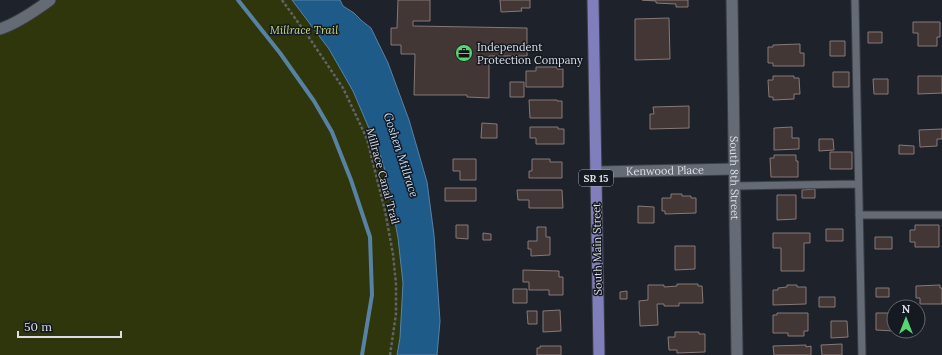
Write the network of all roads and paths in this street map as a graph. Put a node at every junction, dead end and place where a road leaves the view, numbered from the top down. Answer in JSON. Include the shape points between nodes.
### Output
{"nodes":[{"id":1,"x":50,"y":0,"type":"edge"},
{"id":2,"x":282,"y":0,"type":"edge"},
{"id":3,"x":592,"y":0,"type":"edge"},
{"id":4,"x":732,"y":0,"type":"edge"},
{"id":5,"x":855,"y":0,"type":"edge"},
{"id":6,"x":0,"y":29,"type":"edge"},
{"id":7,"x":734,"y":169,"type":"junction"},
{"id":8,"x":596,"y":172,"type":"junction"},
{"id":9,"x":858,"y":184,"type":"junction"},
{"id":10,"x":735,"y":186,"type":"junction"},
{"id":11,"x":859,"y":215,"type":"junction"},
{"id":12,"x":942,"y":215,"type":"edge"},
{"id":13,"x":390,"y":355,"type":"edge"},
{"id":14,"x":599,"y":355,"type":"edge"},
{"id":15,"x":737,"y":355,"type":"edge"},
{"id":16,"x":862,"y":355,"type":"edge"}],
"edges":[{"from":1,"to":6,"type":"street","via":[[37,10]]},
{"from":2,"to":13,"type":"path","name":"Millrace Canal Trail","via":[[343,88],[367,139],[393,254],[396,314]]},
{"from":3,"to":8,"type":"main road","name":"South Main Street","number":"SR 15"},
{"from":4,"to":7,"type":"street","name":"South 8th Street"},
{"from":5,"to":9,"type":"lane"},
{"from":7,"to":8,"type":"street","name":"Kenwood Place"},
{"from":7,"to":10,"type":"street","name":"South 8th Street"},
{"from":8,"to":14,"type":"main road","name":"South Main Street","number":"SR 15"},
{"from":9,"to":10,"type":"lane"},
{"from":9,"to":11,"type":"lane"},
{"from":10,"to":15,"type":"street","name":"South 8th Street"},
{"from":11,"to":12,"type":"lane"},
{"from":11,"to":16,"type":"lane"}]}
